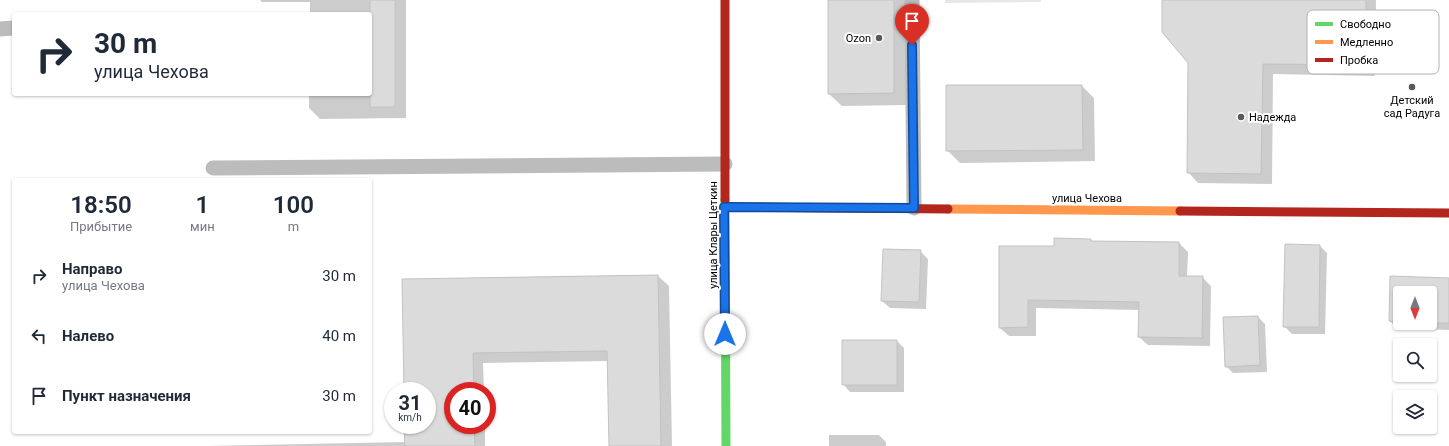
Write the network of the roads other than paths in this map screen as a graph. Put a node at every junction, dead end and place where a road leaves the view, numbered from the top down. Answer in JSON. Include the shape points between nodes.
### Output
{"nodes":[{"id":1,"x":725,"y":0,"type":"edge"},
{"id":2,"x":912,"y":0,"type":"edge"},
{"id":3,"x":12,"y":28,"type":"edge"},
{"id":4,"x":0,"y":29,"type":"edge"},
{"id":5,"x":724,"y":164,"type":"junction"},
{"id":6,"x":213,"y":168,"type":"dead end"},
{"id":7,"x":724,"y":207,"type":"junction"},
{"id":8,"x":914,"y":208,"type":"junction"},
{"id":9,"x":1449,"y":213,"type":"edge"},
{"id":10,"x":726,"y":446,"type":"edge"}],
"edges":[{"from":1,"to":5,"type":"street","name":"улица Клары Цеткин"},
{"from":2,"to":8,"type":"lane"},
{"from":3,"to":4,"type":"lane"},
{"from":5,"to":6,"type":"lane"},
{"from":5,"to":7,"type":"street","name":"улица Клары Цеткин"},
{"from":7,"to":8,"type":"street","name":"улица Чехова"},
{"from":7,"to":10,"type":"street","name":"улица Клары Цеткин"},
{"from":8,"to":9,"type":"street","name":"улица Чехова"}]}
